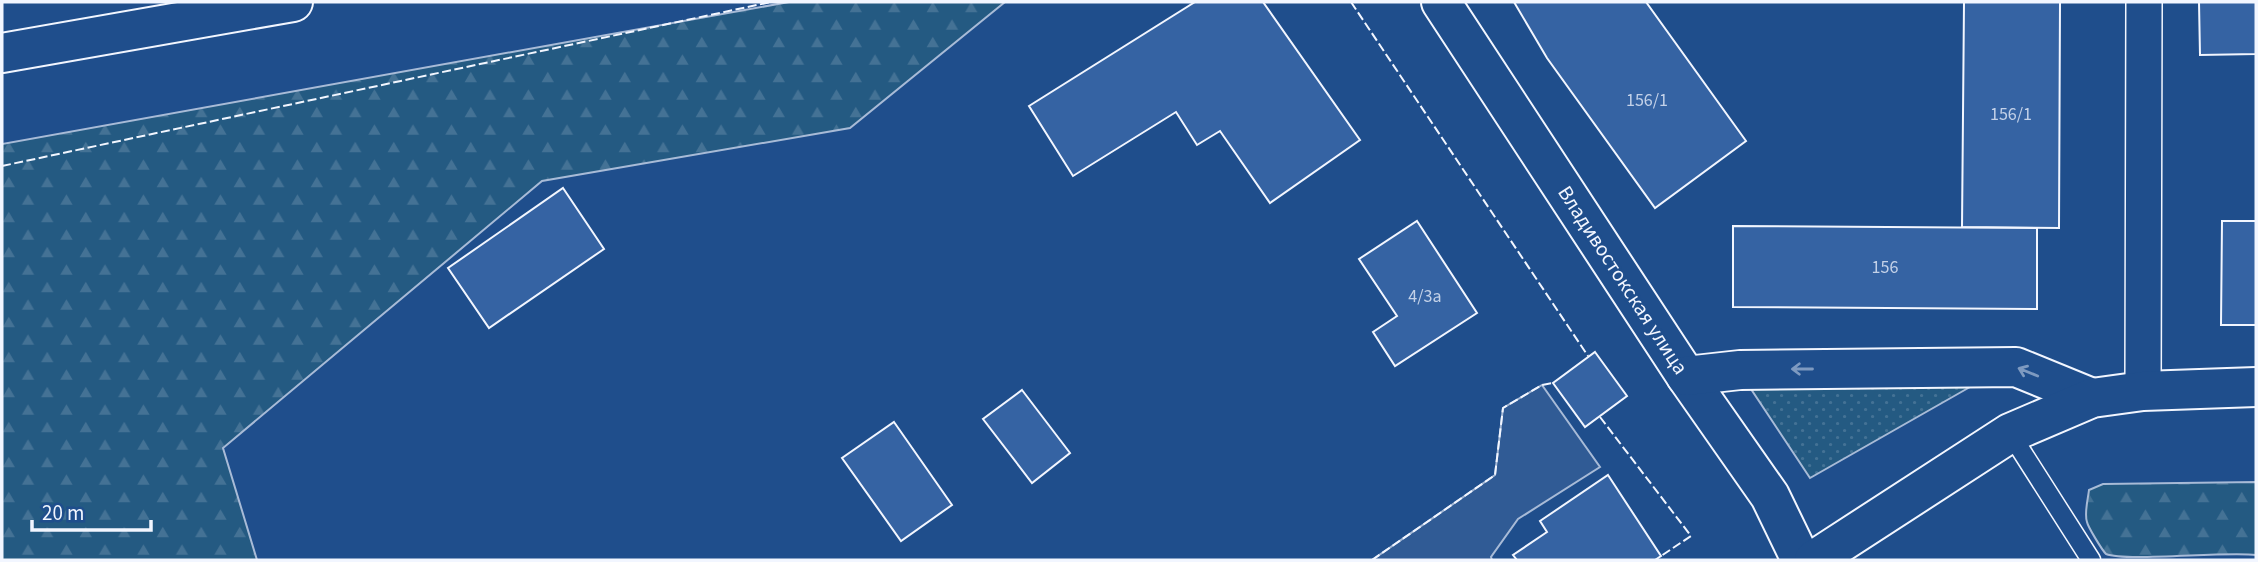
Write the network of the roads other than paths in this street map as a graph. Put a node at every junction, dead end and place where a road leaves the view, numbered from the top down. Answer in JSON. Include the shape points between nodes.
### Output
{"nodes":[{"id":1,"x":293,"y":2,"type":"edge"},
{"id":2,"x":1441,"y":2,"type":"edge"},
{"id":3,"x":2144,"y":2,"type":"edge"},
{"id":4,"x":2,"y":53,"type":"edge"},
{"id":5,"x":1686,"y":376,"type":"junction"},
{"id":6,"x":2256,"y":387,"type":"edge"},
{"id":7,"x":2143,"y":391,"type":"junction"},
{"id":8,"x":2092,"y":398,"type":"junction"},
{"id":9,"x":2010,"y":433,"type":"junction"},
{"id":10,"x":1801,"y":560,"type":"edge"},
{"id":11,"x":1814,"y":560,"type":"edge"},
{"id":12,"x":2091,"y":560,"type":"edge"}],
"edges":[{"from":1,"to":4,"type":"street"},
{"from":2,"to":5,"type":"street","name":"Владивостокская улица"},
{"from":3,"to":7,"type":"street"},
{"from":8,"to":5,"type":"street","one_way":true,"via":[[2016,368],[1740,370]]},
{"from":5,"to":10,"type":"street","name":"Владивостокская улица","via":[[1770,496]]},
{"from":6,"to":7,"type":"street"},
{"from":7,"to":8,"type":"street"},
{"from":8,"to":9,"type":"street"},
{"from":9,"to":11,"type":"street"},
{"from":9,"to":12,"type":"lane"}]}
